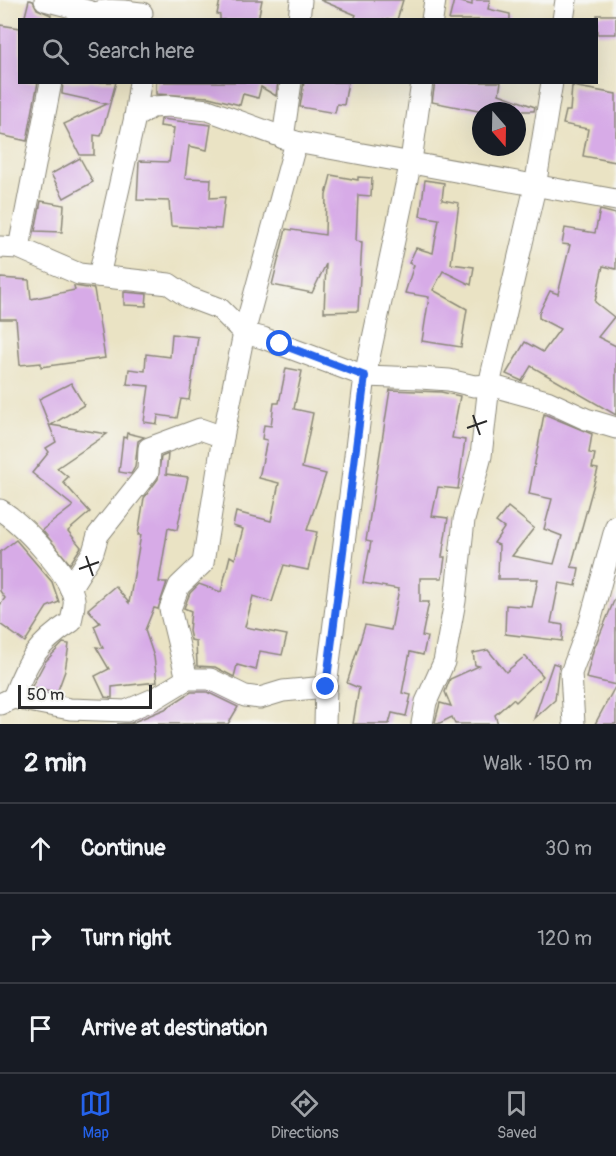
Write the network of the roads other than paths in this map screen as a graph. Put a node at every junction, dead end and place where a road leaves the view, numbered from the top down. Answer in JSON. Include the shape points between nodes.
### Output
{"nodes":[{"id":1,"x":45,"y":0,"type":"edge"},
{"id":2,"x":301,"y":0,"type":"edge"},
{"id":3,"x":435,"y":0,"type":"edge"},
{"id":4,"x":566,"y":0,"type":"edge"},
{"id":5,"x":143,"y":11,"type":"edge"},
{"id":6,"x":85,"y":16,"type":"edge"},
{"id":7,"x":299,"y":18,"type":"edge"},
{"id":8,"x":432,"y":18,"type":"edge"},
{"id":9,"x":563,"y":18,"type":"edge"},
{"id":10,"x":51,"y":84,"type":"edge"},
{"id":11,"x":140,"y":84,"type":"edge"},
{"id":12,"x":291,"y":84,"type":"edge"},
{"id":13,"x":422,"y":84,"type":"edge"},
{"id":14,"x":552,"y":84,"type":"edge"},
{"id":15,"x":135,"y":117,"type":"junction"},
{"id":16,"x":290,"y":140,"type":"junction"},
{"id":17,"x":411,"y":161,"type":"junction"},
{"id":18,"x":535,"y":187,"type":"junction"},
{"id":19,"x":616,"y":200,"type":"edge"},
{"id":20,"x":10,"y":247,"type":"edge"},
{"id":21,"x":99,"y":276,"type":"junction"},
{"id":22,"x":244,"y":333,"type":"junction"},
{"id":23,"x":365,"y":376,"type":"junction"},
{"id":24,"x":489,"y":385,"type":"junction"},
{"id":25,"x":616,"y":428,"type":"edge"},
{"id":26,"x":223,"y":437,"type":"junction"},
{"id":27,"x":0,"y":510,"type":"edge"},
{"id":28,"x":616,"y":526,"type":"edge"},
{"id":29,"x":70,"y":588,"type":"junction"},
{"id":30,"x":187,"y":679,"type":"junction"},
{"id":31,"x":326,"y":687,"type":"junction"},
{"id":32,"x":7,"y":701,"type":"edge"},
{"id":33,"x":68,"y":717,"type":"edge"},
{"id":34,"x":128,"y":718,"type":"edge"},
{"id":35,"x":325,"y":724,"type":"edge"},
{"id":36,"x":422,"y":724,"type":"edge"},
{"id":37,"x":574,"y":724,"type":"edge"}],
"edges":[{"from":1,"to":6,"type":"street"},
{"from":2,"to":7,"type":"street"},
{"from":3,"to":8,"type":"street"},
{"from":4,"to":9,"type":"street"},
{"from":5,"to":6,"type":"street","via":[[108,8]]},
{"from":10,"to":20,"type":"street"},
{"from":11,"to":15,"type":"street"},
{"from":12,"to":16,"type":"street"},
{"from":13,"to":17,"type":"street"},
{"from":14,"to":18,"type":"street"},
{"from":15,"to":16,"type":"street","via":[[152,107],[208,110]]},
{"from":15,"to":21,"type":"street"},
{"from":16,"to":17,"type":"street"},
{"from":16,"to":22,"type":"street"},
{"from":17,"to":18,"type":"street"},
{"from":17,"to":23,"type":"street"},
{"from":18,"to":19,"type":"street"},
{"from":18,"to":24,"type":"street"},
{"from":20,"to":21,"type":"street","via":[[79,274]]},
{"from":21,"to":22,"type":"street","via":[[170,284],[188,297],[220,309]]},
{"from":22,"to":23,"type":"street"},
{"from":22,"to":26,"type":"street"},
{"from":23,"to":24,"type":"street"},
{"from":23,"to":31,"type":"street"},
{"from":24,"to":25,"type":"street","via":[[547,401]]},
{"from":24,"to":36,"type":"street","via":[[481,456],[464,520],[444,662],[426,702]]},
{"from":26,"to":29,"type":"street","via":[[200,429],[149,448],[148,472],[98,535],[93,552]]},
{"from":26,"to":30,"type":"street","via":[[203,563],[178,586],[170,609]]},
{"from":27,"to":29,"type":"street","via":[[31,534]]},
{"from":28,"to":37,"type":"street","via":[[590,622],[571,673]]},
{"from":29,"to":32,"type":"street","via":[[75,601],[71,622],[35,651]]},
{"from":30,"to":31,"type":"street","via":[[210,679],[245,696],[260,698],[283,691]]},
{"from":30,"to":34,"type":"street"},
{"from":31,"to":35,"type":"street"},
{"from":32,"to":33,"type":"street"},
{"from":33,"to":34,"type":"street"}]}
